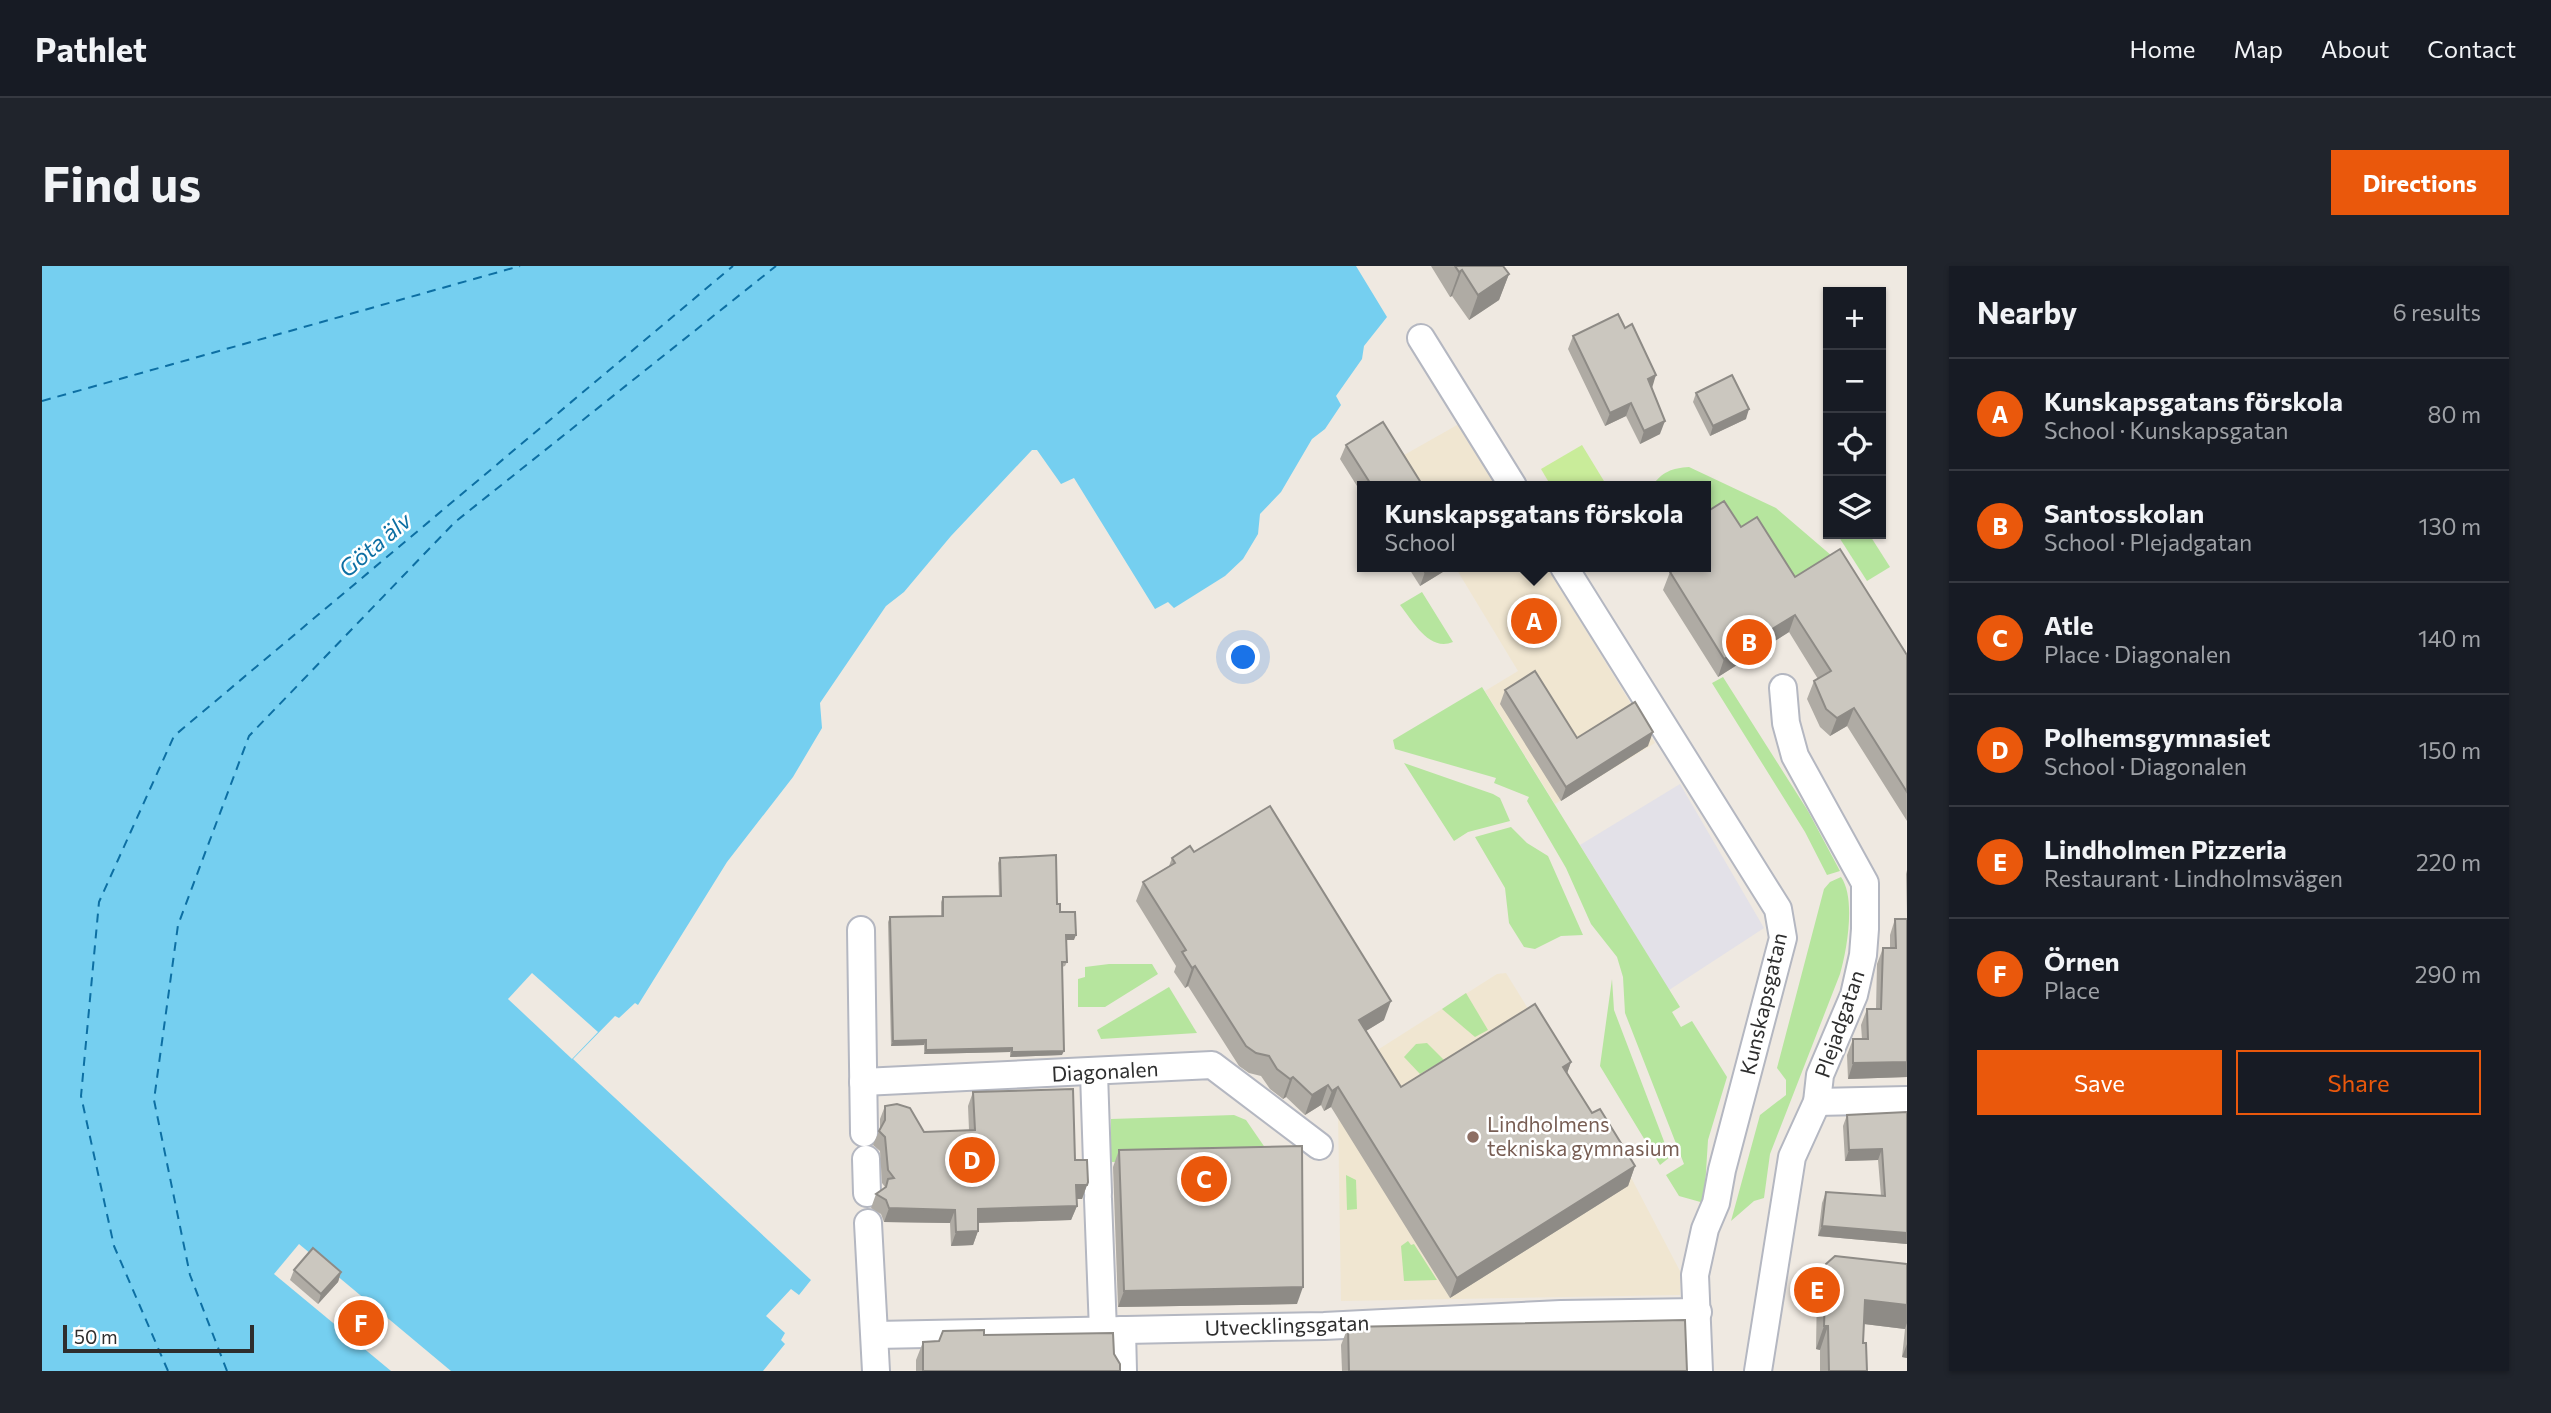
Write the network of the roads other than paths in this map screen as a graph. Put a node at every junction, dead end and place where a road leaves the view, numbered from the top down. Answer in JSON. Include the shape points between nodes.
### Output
{"nodes":[{"id":1,"x":1421,"y":338,"type":"dead end"},
{"id":2,"x":1510,"y":481,"type":"edge"},
{"id":3,"x":1567,"y":572,"type":"edge"},
{"id":4,"x":1783,"y":688,"type":"dead end"},
{"id":5,"x":861,"y":930,"type":"dead end"},
{"id":6,"x":1094,"y":1073,"type":"junction"},
{"id":7,"x":863,"y":1082,"type":"junction"},
{"id":8,"x":1907,"y":1101,"type":"edge"},
{"id":9,"x":1817,"y":1102,"type":"junction"},
{"id":10,"x":1319,"y":1146,"type":"dead end"},
{"id":11,"x":867,"y":1193,"type":"dead end"},
{"id":12,"x":868,"y":1223,"type":"dead end"},
{"id":13,"x":1698,"y":1312,"type":"junction"},
{"id":14,"x":1112,"y":1330,"type":"junction"},
{"id":15,"x":875,"y":1335,"type":"junction"},
{"id":16,"x":876,"y":1371,"type":"edge"},
{"id":17,"x":1122,"y":1371,"type":"edge"},
{"id":18,"x":1699,"y":1371,"type":"edge"},
{"id":19,"x":1758,"y":1371,"type":"edge"}],
"edges":[{"from":1,"to":2,"type":"street"},
{"from":3,"to":13,"type":"street","name":"Kunskapsgatan","via":[[1783,923],[1716,1203],[1704,1229],[1695,1275]]},
{"from":4,"to":9,"type":"street","name":"Plejadgatan","via":[[1795,756],[1865,883],[1864,955],[1854,995],[1820,1075]]},
{"from":5,"to":7,"type":"street"},
{"from":6,"to":7,"type":"street","name":"Diagonalen"},
{"from":6,"to":10,"type":"street","name":"Diagonalen","via":[[1212,1065]]},
{"from":6,"to":14,"type":"street","via":[[1098,1196]]},
{"from":7,"to":11,"type":"street"},
{"from":8,"to":9,"type":"street"},
{"from":9,"to":19,"type":"street","name":"Plejadgatan","via":[[1792,1157]]},
{"from":12,"to":15,"type":"street"},
{"from":13,"to":14,"type":"street","name":"Utvecklingsgatan"},
{"from":13,"to":18,"type":"street","name":"Kunskapsgatan"},
{"from":14,"to":15,"type":"street","name":"Utvecklingsgatan"},
{"from":14,"to":17,"type":"street"},
{"from":15,"to":16,"type":"street"}]}
